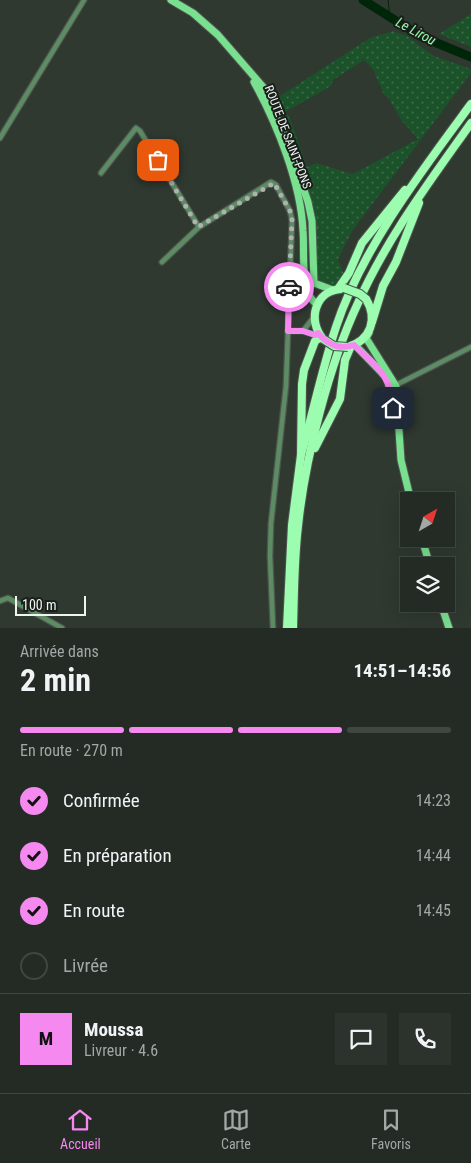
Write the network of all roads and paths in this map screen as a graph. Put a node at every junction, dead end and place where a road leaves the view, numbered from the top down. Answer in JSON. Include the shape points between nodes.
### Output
{"nodes":[{"id":1,"x":84,"y":0,"type":"edge"},
{"id":2,"x":171,"y":0,"type":"edge"},
{"id":3,"x":246,"y":66,"type":"junction"},
{"id":4,"x":471,"y":104,"type":"edge"},
{"id":5,"x":471,"y":123,"type":"edge"},
{"id":6,"x":0,"y":138,"type":"edge"},
{"id":7,"x":438,"y":169,"type":"junction"},
{"id":8,"x":421,"y":172,"type":"junction"},
{"id":9,"x":102,"y":173,"type":"dead end"},
{"id":10,"x":198,"y":227,"type":"junction"},
{"id":11,"x":162,"y":262,"type":"dead end"},
{"id":12,"x":338,"y":289,"type":"junction"},
{"id":13,"x":317,"y":304,"type":"junction"},
{"id":14,"x":314,"y":317,"type":"junction"},
{"id":15,"x":371,"y":326,"type":"junction"},
{"id":16,"x":288,"y":331,"type":"junction"},
{"id":17,"x":303,"y":331,"type":"junction"},
{"id":18,"x":320,"y":336,"type":"junction"},
{"id":19,"x":351,"y":346,"type":"junction"},
{"id":20,"x":471,"y":347,"type":"edge"},
{"id":21,"x":393,"y":386,"type":"junction"},
{"id":22,"x":301,"y":455,"type":"junction"},
{"id":23,"x":308,"y":464,"type":"junction"},
{"id":24,"x":408,"y":492,"type":"edge"},
{"id":25,"x":0,"y":600,"type":"edge"},
{"id":26,"x":444,"y":612,"type":"edge"},
{"id":27,"x":62,"y":628,"type":"edge"},
{"id":28,"x":273,"y":628,"type":"edge"},
{"id":29,"x":288,"y":628,"type":"edge"},
{"id":30,"x":293,"y":628,"type":"edge"},
{"id":31,"x":449,"y":628,"type":"edge"}],
"edges":[{"from":1,"to":6,"type":"street"},
{"from":2,"to":3,"type":"main road","name":"ROUTE DE SAINT-PONS","via":[[206,24]]},
{"from":3,"to":12,"type":"main road","name":"ROUTE DE SAINT-PONS","via":[[264,88],[304,186],[312,221],[314,283]]},
{"from":3,"to":13,"type":"main road","name":"ROUTE DE SAINT-PONS","via":[[262,98],[298,193],[305,282],[310,297]]},
{"from":4,"to":8,"type":"highway"},
{"from":5,"to":7,"type":"highway"},
{"from":7,"to":15,"type":"highway","via":[[421,198],[383,286]]},
{"from":7,"to":23,"type":"highway","via":[[358,301],[345,332]]},
{"from":8,"to":12,"type":"highway","via":[[362,243]]},
{"from":8,"to":22,"type":"highway","via":[[348,296],[336,327]]},
{"from":9,"to":10,"type":"street","via":[[136,128]]},
{"from":10,"to":11,"type":"street"},
{"from":10,"to":16,"type":"street","via":[[270,184],[276,185],[292,220]]},
{"from":12,"to":13,"type":"highway","via":[[326,294]]},
{"from":12,"to":15,"type":"highway","bridge":true,"via":[[360,294],[366,299],[370,306]]},
{"from":13,"to":14,"type":"highway"},
{"from":14,"to":17,"type":"street"},
{"from":14,"to":18,"type":"highway"},
{"from":15,"to":19,"type":"highway","via":[[361,341]]},
{"from":15,"to":21,"type":"main road","via":[[366,338]]},
{"from":16,"to":17,"type":"street"},
{"from":16,"to":28,"type":"street","via":[[286,386],[271,523]]},
{"from":17,"to":18,"type":"street"},
{"from":18,"to":19,"type":"highway","bridge":true,"via":[[334,346]]},
{"from":18,"to":22,"type":"highway","via":[[304,370]]},
{"from":19,"to":21,"type":"main road"},
{"from":19,"to":23,"type":"highway","via":[[345,360],[340,399]]},
{"from":20,"to":21,"type":"street"},
{"from":21,"to":24,"type":"main road","via":[[396,456]]},
{"from":22,"to":29,"type":"highway","via":[[292,525]]},
{"from":23,"to":30,"type":"highway","via":[[298,526]]},
{"from":25,"to":27,"type":"street","via":[[8,598]]},
{"from":26,"to":31,"type":"main road"}]}
